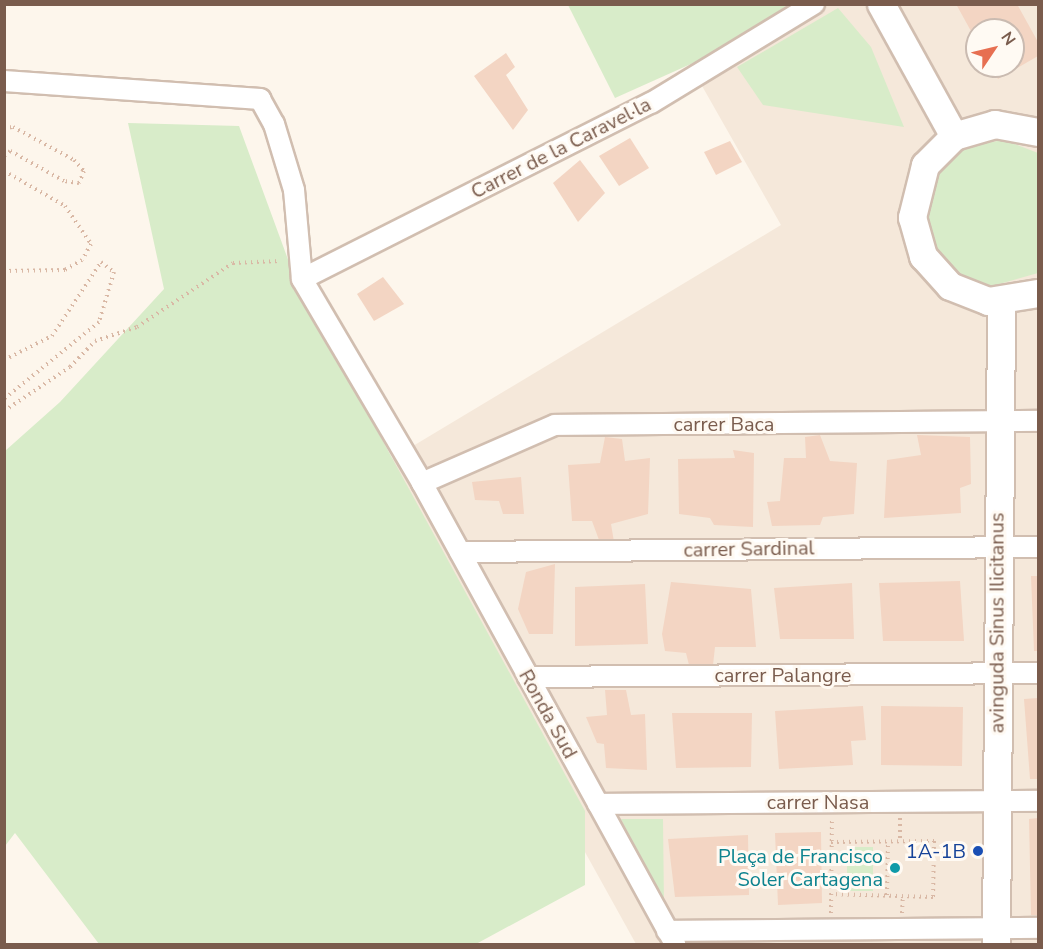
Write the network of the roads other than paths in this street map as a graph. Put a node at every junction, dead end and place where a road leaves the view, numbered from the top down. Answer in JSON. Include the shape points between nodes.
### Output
{"nodes":[{"id":1,"x":814,"y":4,"type":"edge"},
{"id":2,"x":881,"y":4,"type":"edge"},
{"id":3,"x":4,"y":81,"type":"edge"},
{"id":4,"x":1038,"y":132,"type":"edge"},
{"id":5,"x":954,"y":136,"type":"junction"},
{"id":6,"x":301,"y":269,"type":"junction"},
{"id":7,"x":1038,"y":293,"type":"edge"},
{"id":8,"x":1001,"y":302,"type":"junction"},
{"id":9,"x":997,"y":421,"type":"junction"},
{"id":10,"x":1038,"y":421,"type":"edge"},
{"id":11,"x":422,"y":483,"type":"junction"},
{"id":12,"x":998,"y":547,"type":"junction"},
{"id":13,"x":1038,"y":547,"type":"edge"},
{"id":14,"x":460,"y":552,"type":"junction"},
{"id":15,"x":1038,"y":673,"type":"edge"},
{"id":16,"x":997,"y":674,"type":"junction"},
{"id":17,"x":528,"y":677,"type":"junction"},
{"id":18,"x":996,"y":801,"type":"junction"},
{"id":19,"x":1038,"y":801,"type":"edge"},
{"id":20,"x":598,"y":804,"type":"junction"},
{"id":21,"x":1038,"y":928,"type":"edge"},
{"id":22,"x":996,"y":936,"type":"edge"},
{"id":23,"x":671,"y":938,"type":"edge"}],
"edges":[{"from":1,"to":6,"type":"street","name":"Carrer de la Caravel·la","via":[[651,103]]},
{"from":2,"to":5,"type":"street"},
{"from":3,"to":6,"type":"street","via":[[260,99],[274,124],[294,190]]},
{"from":4,"to":5,"type":"street","via":[[995,124]]},
{"from":5,"to":8,"type":"street","via":[[933,154],[919,177],[912,203],[913,230],[923,256],[950,286]]},
{"from":6,"to":11,"type":"street","name":"Ronda Sud"},
{"from":7,"to":8,"type":"street"},
{"from":8,"to":9,"type":"street","name":"avinguda Sinus Ilicitanus"},
{"from":9,"to":10,"type":"street","name":"carrer Baca"},
{"from":9,"to":11,"type":"street","name":"carrer Baca","via":[[555,425]]},
{"from":9,"to":12,"type":"street","name":"avinguda Sinus Ilicitanus"},
{"from":11,"to":14,"type":"street","name":"Ronda Sud"},
{"from":12,"to":13,"type":"street","name":"carrer Sardinal"},
{"from":12,"to":14,"type":"street","name":"carrer Sardinal"},
{"from":12,"to":16,"type":"street","name":"avinguda Sinus Ilicitanus"},
{"from":14,"to":17,"type":"street","name":"Ronda Sud"},
{"from":15,"to":16,"type":"street","name":"carrer Palangre"},
{"from":16,"to":17,"type":"street","name":"carrer Palangre"},
{"from":16,"to":18,"type":"street","name":"avinguda Sinus Ilicitanus"},
{"from":17,"to":20,"type":"street","name":"Ronda Sud"},
{"from":18,"to":19,"type":"street","name":"carrer Nasa"},
{"from":18,"to":20,"type":"street","name":"carrer Nasa"},
{"from":18,"to":22,"type":"street","name":"avinguda Sinus Ilicitanus"},
{"from":20,"to":23,"type":"street","name":"Ronda Sud"},
{"from":21,"to":22,"type":"street"},
{"from":22,"to":23,"type":"street"}]}
